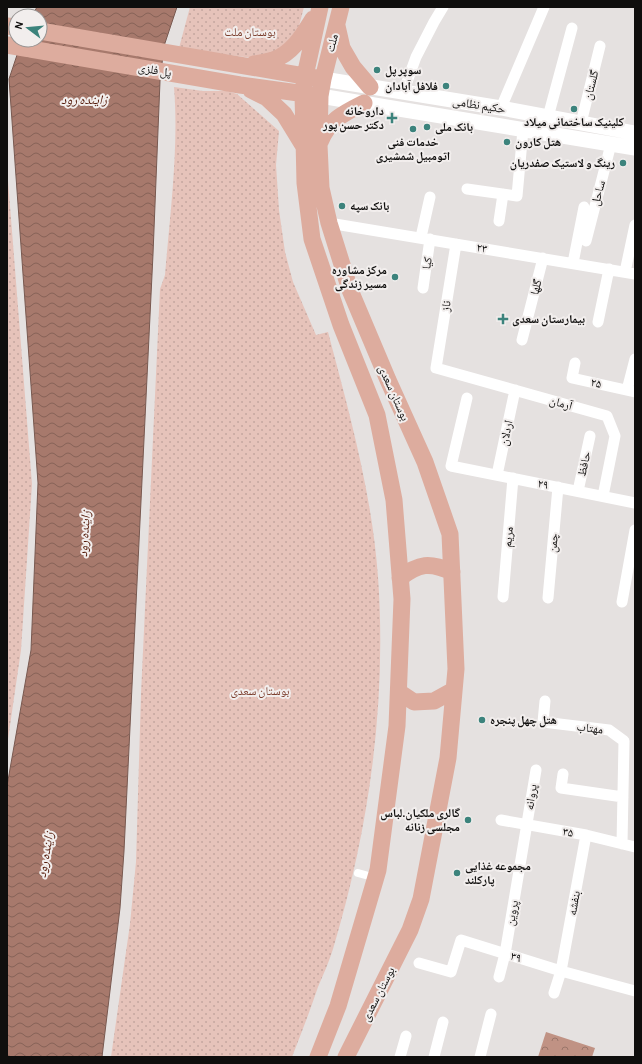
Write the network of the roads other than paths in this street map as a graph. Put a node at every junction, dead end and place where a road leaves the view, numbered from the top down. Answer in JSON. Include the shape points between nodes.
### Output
{"nodes":[{"id":1,"x":320,"y":7,"type":"edge"},
{"id":2,"x":341,"y":7,"type":"edge"},
{"id":3,"x":443,"y":7,"type":"edge"},
{"id":4,"x":544,"y":7,"type":"edge"},
{"id":5,"x":337,"y":24,"type":"junction"},
{"id":6,"x":572,"y":28,"type":"dead end"},
{"id":7,"x":48,"y":32,"type":"edge"},
{"id":8,"x":7,"y":45,"type":"edge"},
{"id":9,"x":600,"y":46,"type":"dead end"},
{"id":10,"x":245,"y":66,"type":"junction"},
{"id":11,"x":305,"y":76,"type":"junction"},
{"id":12,"x":323,"y":79,"type":"junction"},
{"id":13,"x":240,"y":85,"type":"junction"},
{"id":14,"x":370,"y":87,"type":"junction"},
{"id":15,"x":403,"y":92,"type":"junction"},
{"id":16,"x":303,"y":94,"type":"junction"},
{"id":17,"x":320,"y":96,"type":"junction"},
{"id":18,"x":364,"y":103,"type":"junction"},
{"id":19,"x":501,"y":108,"type":"junction"},
{"id":20,"x":548,"y":117,"type":"junction"},
{"id":21,"x":581,"y":123,"type":"junction"},
{"id":22,"x":523,"y":130,"type":"junction"},
{"id":23,"x":635,"y":133,"type":"edge"},
{"id":24,"x":611,"y":144,"type":"junction"},
{"id":25,"x":311,"y":145,"type":"junction"},
{"id":26,"x":635,"y":148,"type":"edge"},
{"id":27,"x":467,"y":189,"type":"dead end"},
{"id":28,"x":503,"y":194,"type":"junction"},
{"id":29,"x":430,"y":197,"type":"dead end"},
{"id":30,"x":584,"y":207,"type":"dead end"},
{"id":31,"x":499,"y":221,"type":"dead end"},
{"id":32,"x":328,"y":223,"type":"junction"},
{"id":33,"x":635,"y":225,"type":"edge"},
{"id":34,"x":426,"y":238,"type":"junction"},
{"id":35,"x":586,"y":241,"type":"dead end"},
{"id":36,"x":456,"y":244,"type":"junction"},
{"id":37,"x":543,"y":258,"type":"junction"},
{"id":38,"x":573,"y":263,"type":"junction"},
{"id":39,"x":609,"y":269,"type":"junction"},
{"id":40,"x":630,"y":273,"type":"edge"},
{"id":41,"x":423,"y":288,"type":"dead end"},
{"id":42,"x":598,"y":322,"type":"dead end"},
{"id":43,"x":522,"y":340,"type":"dead end"},
{"id":44,"x":635,"y":359,"type":"edge"},
{"id":45,"x":575,"y":363,"type":"dead end"},
{"id":46,"x":436,"y":368,"type":"joint"},
{"id":47,"x":515,"y":390,"type":"junction"},
{"id":48,"x":631,"y":391,"type":"edge"},
{"id":49,"x":467,"y":398,"type":"dead end"},
{"id":50,"x":590,"y":436,"type":"dead end"},
{"id":51,"x":497,"y":475,"type":"junction"},
{"id":52,"x":513,"y":478,"type":"junction"},
{"id":53,"x":558,"y":487,"type":"junction"},
{"id":54,"x":578,"y":491,"type":"junction"},
{"id":55,"x":603,"y":496,"type":"junction"},
{"id":56,"x":635,"y":503,"type":"edge"},
{"id":57,"x":635,"y":530,"type":"edge"},
{"id":58,"x":452,"y":572,"type":"junction"},
{"id":59,"x":400,"y":578,"type":"junction"},
{"id":60,"x":503,"y":597,"type":"dead end"},
{"id":61,"x":548,"y":598,"type":"dead end"},
{"id":62,"x":622,"y":602,"type":"dead end"},
{"id":63,"x":454,"y":690,"type":"junction"},
{"id":64,"x":398,"y":692,"type":"junction"},
{"id":65,"x":545,"y":701,"type":"dead end"},
{"id":66,"x":536,"y":770,"type":"dead end"},
{"id":67,"x":563,"y":774,"type":"dead end"},
{"id":68,"x":623,"y":796,"type":"junction"},
{"id":69,"x":501,"y":820,"type":"dead end"},
{"id":70,"x":527,"y":824,"type":"junction"},
{"id":71,"x":586,"y":836,"type":"junction"},
{"id":72,"x":622,"y":844,"type":"junction"},
{"id":73,"x":635,"y":846,"type":"edge"},
{"id":74,"x":355,"y":871,"type":"dead end"},
{"id":75,"x":376,"y":878,"type":"junction"},
{"id":76,"x":504,"y":954,"type":"junction"},
{"id":77,"x":419,"y":963,"type":"dead end"},
{"id":78,"x":561,"y":971,"type":"junction"},
{"id":79,"x":499,"y":977,"type":"dead end"},
{"id":80,"x":635,"y":991,"type":"edge"},
{"id":81,"x":554,"y":993,"type":"dead end"},
{"id":82,"x":491,"y":1014,"type":"dead end"},
{"id":83,"x":443,"y":1022,"type":"dead end"},
{"id":84,"x":406,"y":1036,"type":"dead end"},
{"id":85,"x":318,"y":1057,"type":"edge"},
{"id":86,"x":346,"y":1057,"type":"edge"},
{"id":87,"x":400,"y":1057,"type":"edge"},
{"id":88,"x":434,"y":1057,"type":"edge"},
{"id":89,"x":480,"y":1057,"type":"edge"}],
"edges":[{"from":1,"to":10,"type":"main road","via":[[303,37],[285,55]]},
{"from":1,"to":11,"type":"main road","name":"ملت"},
{"from":2,"to":5,"type":"main road","name":"ملت"},
{"from":3,"to":15,"type":"street","via":[[416,56]]},
{"from":4,"to":19,"type":"street"},
{"from":5,"to":12,"type":"main road","name":"ملت"},
{"from":5,"to":14,"type":"main road","via":[[342,48],[353,67]]},
{"from":6,"to":20,"type":"street"},
{"from":7,"to":10,"type":"main road","name":"پل فلزی"},
{"from":8,"to":13,"type":"main road","name":"پل فلزی"},
{"from":9,"to":21,"type":"street","name":"گلستان"},
{"from":10,"to":11,"type":"main road","name":"پل فلزی"},
{"from":11,"to":12,"type":"main road","name":"پل فلزی"},
{"from":11,"to":16,"type":"main road","name":"ملت"},
{"from":12,"to":14,"type":"main road","name":"حکیم نظامی"},
{"from":12,"to":17,"type":"main road","name":"ملت"},
{"from":13,"to":16,"type":"main road","name":"پل فلزی"},
{"from":13,"to":25,"type":"main road","via":[[267,98]]},
{"from":14,"to":15,"type":"main road","name":"حکیم نظامی"},
{"from":15,"to":19,"type":"main road","name":"حکیم نظامی"},
{"from":16,"to":17,"type":"main road","name":"پل فلزی"},
{"from":16,"to":25,"type":"main road","name":"بوستان سعدی"},
{"from":17,"to":18,"type":"main road","name":"حکیم نظامی"},
{"from":17,"to":25,"type":"main road","name":"بوستان سعدی"},
{"from":18,"to":22,"type":"main road","name":"حکیم نظامی"},
{"from":18,"to":25,"type":"main road","via":[[332,122]]},
{"from":19,"to":20,"type":"main road","name":"حکیم نظامی"},
{"from":20,"to":21,"type":"main road","name":"حکیم نظامی"},
{"from":21,"to":23,"type":"main road","name":"حکیم نظامی"},
{"from":22,"to":24,"type":"main road","name":"حکیم نظامی"},
{"from":22,"to":28,"type":"street","via":[[517,196]]},
{"from":24,"to":26,"type":"main road","name":"حکیم نظامی"},
{"from":24,"to":35,"type":"street","name":"ساحل"},
{"from":25,"to":32,"type":"main road","name":"بوستان سعدی"},
{"from":25,"to":59,"type":"main road","name":"بوستان سعدی","via":[[305,183],[312,239],[341,324],[377,415],[394,500]]},
{"from":27,"to":28,"type":"street"},
{"from":28,"to":31,"type":"street"},
{"from":29,"to":34,"type":"street","name":"کیا"},
{"from":30,"to":38,"type":"street"},
{"from":32,"to":34,"type":"street","name":"۲۳"},
{"from":32,"to":58,"type":"main road","name":"بوستان سعدی","via":[[350,290],[425,462],[450,534]]},
{"from":33,"to":40,"type":"street"},
{"from":34,"to":36,"type":"street","name":"۲۳"},
{"from":34,"to":41,"type":"street","name":"کیا"},
{"from":36,"to":37,"type":"street","name":"۲۳"},
{"from":36,"to":46,"type":"street","name":"ناز"},
{"from":37,"to":38,"type":"street","name":"۲۳"},
{"from":37,"to":43,"type":"street","name":"گلها"},
{"from":38,"to":39,"type":"street","name":"۲۳"},
{"from":39,"to":40,"type":"street","name":"۲۳"},
{"from":39,"to":42,"type":"street"},
{"from":44,"to":48,"type":"street"},
{"from":45,"to":48,"type":"street","name":"۲۵","via":[[572,378]]},
{"from":46,"to":47,"type":"street","name":"آرمان"},
{"from":47,"to":51,"type":"street","name":"اردلان"},
{"from":47,"to":55,"type":"street","name":"آرمان","via":[[607,416],[615,436]]},
{"from":49,"to":51,"type":"street","name":"۲۹","via":[[451,466]]},
{"from":50,"to":54,"type":"street","name":"حافظ"},
{"from":51,"to":52,"type":"street","name":"۲۹"},
{"from":52,"to":53,"type":"street","name":"۲۹"},
{"from":52,"to":60,"type":"street","name":"مریم"},
{"from":53,"to":54,"type":"street","name":"۲۹"},
{"from":53,"to":61,"type":"street","name":"چمن"},
{"from":54,"to":55,"type":"street","name":"۲۹"},
{"from":55,"to":56,"type":"street","name":"۲۹"},
{"from":57,"to":62,"type":"street"},
{"from":58,"to":59,"type":"main road","via":[[438,566],[423,566],[411,569]]},
{"from":58,"to":63,"type":"main road","name":"بوستان سعدی","via":[[456,669]]},
{"from":59,"to":64,"type":"main road","name":"بوستان سعدی","via":[[402,599]]},
{"from":63,"to":64,"type":"main road","via":[[434,701],[414,702]]},
{"from":63,"to":86,"type":"main road","name":"بوستان سعدی","via":[[448,758],[421,899],[410,930]]},
{"from":64,"to":75,"type":"main road","name":"بوستان سعدی","via":[[397,726]]},
{"from":65,"to":68,"type":"street","name":"مهتاب","via":[[543,722],[609,730],[624,740]]},
{"from":66,"to":70,"type":"street","name":"پروانه"},
{"from":67,"to":68,"type":"street","via":[[561,788]]},
{"from":68,"to":72,"type":"street","name":"مهتاب"},
{"from":69,"to":70,"type":"street","name":"۳۵"},
{"from":70,"to":71,"type":"street","name":"۳۵"},
{"from":70,"to":76,"type":"street","name":"پروین"},
{"from":71,"to":72,"type":"street","name":"۳۵"},
{"from":71,"to":78,"type":"street","name":"بنفشه"},
{"from":72,"to":73,"type":"street","name":"۳۵"},
{"from":74,"to":75,"type":"street"},
{"from":75,"to":85,"type":"main road","name":"بوستان سعدی","via":[[338,1006]]},
{"from":76,"to":77,"type":"street","name":"۳۹","via":[[461,940],[451,972]]},
{"from":76,"to":78,"type":"street","name":"۳۹"},
{"from":76,"to":79,"type":"street","name":"پروین"},
{"from":78,"to":80,"type":"street","name":"۳۹"},
{"from":78,"to":81,"type":"street","name":"بنفشه"},
{"from":82,"to":89,"type":"street"},
{"from":83,"to":88,"type":"street"},
{"from":84,"to":87,"type":"street"}]}
